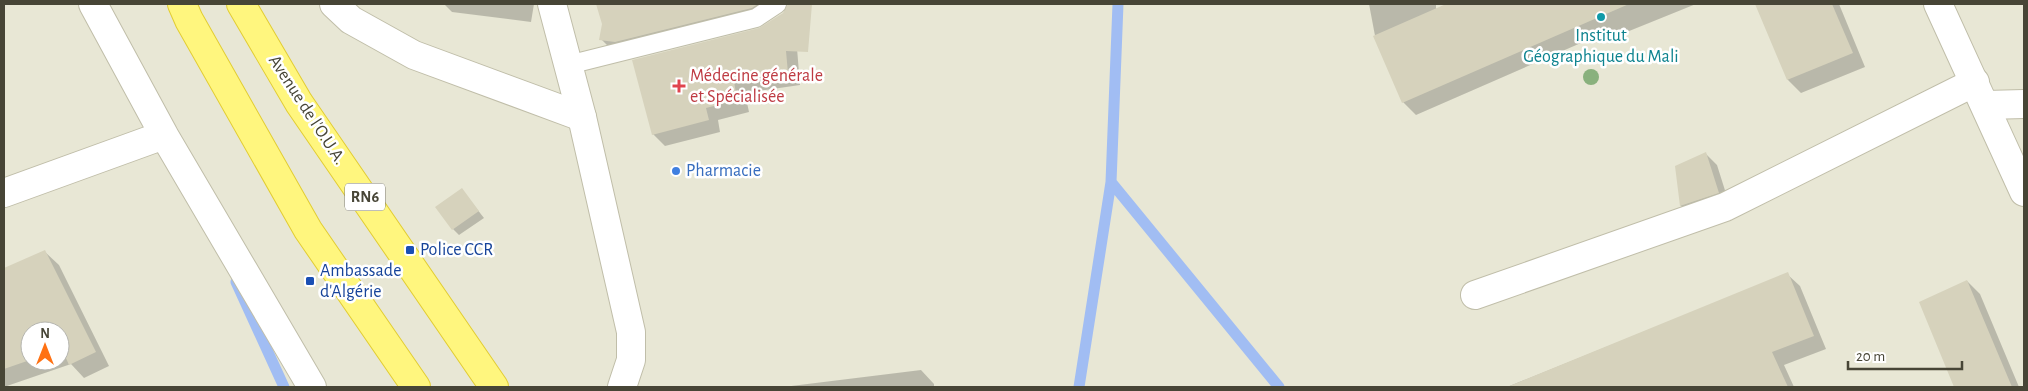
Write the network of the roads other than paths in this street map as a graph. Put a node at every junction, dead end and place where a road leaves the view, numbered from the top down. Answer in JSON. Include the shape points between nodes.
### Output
{"nodes":[{"id":1,"x":93,"y":4,"type":"edge"},
{"id":2,"x":182,"y":4,"type":"edge"},
{"id":3,"x":241,"y":4,"type":"edge"},
{"id":4,"x":334,"y":4,"type":"edge"},
{"id":5,"x":552,"y":4,"type":"edge"},
{"id":6,"x":777,"y":4,"type":"edge"},
{"id":7,"x":1938,"y":4,"type":"edge"},
{"id":8,"x":568,"y":65,"type":"junction"},
{"id":9,"x":1980,"y":94,"type":"junction"},
{"id":10,"x":2024,"y":104,"type":"edge"},
{"id":11,"x":582,"y":117,"type":"junction"},
{"id":12,"x":164,"y":135,"type":"junction"},
{"id":13,"x":2024,"y":192,"type":"edge"},
{"id":14,"x":4,"y":193,"type":"edge"},
{"id":15,"x":1475,"y":295,"type":"dead end"},
{"id":16,"x":312,"y":387,"type":"edge"},
{"id":17,"x":416,"y":387,"type":"edge"},
{"id":18,"x":494,"y":387,"type":"edge"},
{"id":19,"x":622,"y":387,"type":"edge"}],
"edges":[{"from":1,"to":12,"type":"street"},
{"from":2,"to":17,"type":"highway","via":[[308,230]]},
{"from":3,"to":18,"type":"highway","name":"Avenue de l'O.U.A.","number":"RN6","via":[[299,103]]},
{"from":4,"to":11,"type":"street","via":[[351,20],[414,55]]},
{"from":5,"to":8,"type":"street"},
{"from":6,"to":8,"type":"lane","via":[[756,18]]},
{"from":7,"to":9,"type":"street"},
{"from":8,"to":11,"type":"street"},
{"from":9,"to":10,"type":"street"},
{"from":9,"to":13,"type":"street"},
{"from":9,"to":15,"type":"street","via":[[1725,207]]},
{"from":11,"to":19,"type":"street","via":[[631,332],[631,360]]},
{"from":12,"to":14,"type":"street"},
{"from":12,"to":16,"type":"street"}]}
